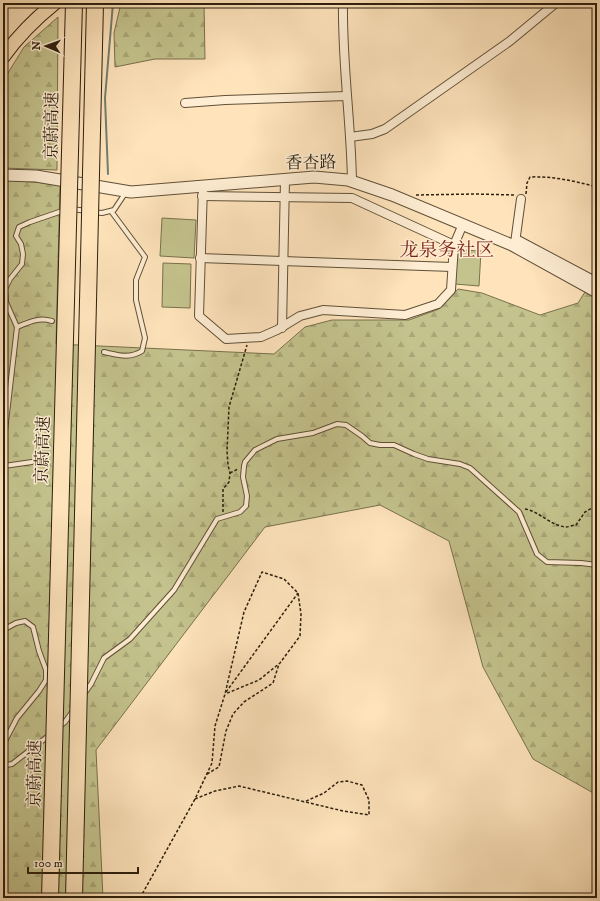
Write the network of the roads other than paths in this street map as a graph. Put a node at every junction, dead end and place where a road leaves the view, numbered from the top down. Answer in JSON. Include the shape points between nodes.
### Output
{"nodes":[{"id":1,"x":55,"y":3,"type":"edge"},
{"id":2,"x":74,"y":3,"type":"edge"},
{"id":3,"x":96,"y":3,"type":"edge"},
{"id":4,"x":343,"y":3,"type":"edge"},
{"id":5,"x":556,"y":3,"type":"edge"},
{"id":6,"x":3,"y":56,"type":"edge"},
{"id":7,"x":347,"y":96,"type":"junction"},
{"id":8,"x":185,"y":103,"type":"dead end"},
{"id":9,"x":350,"y":137,"type":"junction"},
{"id":10,"x":3,"y":175,"type":"edge"},
{"id":11,"x":284,"y":180,"type":"junction"},
{"id":12,"x":352,"y":181,"type":"junction"},
{"id":13,"x":127,"y":191,"type":"junction"},
{"id":14,"x":203,"y":191,"type":"junction"},
{"id":15,"x":284,"y":197,"type":"junction"},
{"id":16,"x":521,"y":199,"type":"road end"},
{"id":17,"x":111,"y":211,"type":"junction"},
{"id":18,"x":463,"y":224,"type":"junction"},
{"id":19,"x":515,"y":243,"type":"junction"},
{"id":20,"x":454,"y":245,"type":"junction"},
{"id":21,"x":200,"y":258,"type":"junction"},
{"id":22,"x":283,"y":261,"type":"junction"},
{"id":23,"x":452,"y":267,"type":"junction"},
{"id":24,"x":597,"y":282,"type":"edge"},
{"id":25,"x":597,"y":292,"type":"edge"},
{"id":26,"x":52,"y":321,"type":"dead end"},
{"id":27,"x":17,"y":327,"type":"junction"},
{"id":28,"x":282,"y":328,"type":"junction"},
{"id":29,"x":104,"y":352,"type":"dead end"},
{"id":30,"x":3,"y":448,"type":"edge"},
{"id":31,"x":3,"y":460,"type":"edge"},
{"id":32,"x":32,"y":462,"type":"dead end"},
{"id":33,"x":597,"y":566,"type":"edge"},
{"id":34,"x":3,"y":630,"type":"edge"},
{"id":35,"x":3,"y":754,"type":"edge"},
{"id":36,"x":3,"y":763,"type":"edge"},
{"id":37,"x":50,"y":898,"type":"edge"},
{"id":38,"x":74,"y":898,"type":"edge"}],
"edges":[{"from":1,"to":6,"type":"main road","via":[[34,20]]},
{"from":2,"to":37,"type":"highway","name":"京蔚高速","bridge":true},
{"from":3,"to":38,"type":"highway","bridge":true},
{"from":4,"to":7,"type":"street"},
{"from":5,"to":9,"type":"street","via":[[510,41],[385,129]]},
{"from":7,"to":8,"type":"street"},
{"from":7,"to":9,"type":"street"},
{"from":9,"to":12,"type":"street"},
{"from":10,"to":13,"type":"street","name":"香杏路","via":[[36,176]]},
{"from":11,"to":12,"type":"street","name":"香杏路","via":[[314,177]]},
{"from":11,"to":14,"type":"street","name":"香杏路"},
{"from":11,"to":15,"type":"street"},
{"from":12,"to":18,"type":"street","name":"香杏路"},
{"from":13,"to":14,"type":"street","name":"香杏路"},
{"from":13,"to":17,"type":"lane"},
{"from":14,"to":15,"type":"street"},
{"from":14,"to":21,"type":"street"},
{"from":15,"to":20,"type":"street","via":[[352,198]]},
{"from":15,"to":22,"type":"street"},
{"from":16,"to":19,"type":"street"},
{"from":17,"to":27,"type":"lane","via":[[102,213],[77,209],[63,210],[19,227],[16,236],[21,244],[22,264],[5,289],[6,302]]},
{"from":17,"to":29,"type":"lane","via":[[146,257],[136,280],[136,300],[145,338],[142,351],[135,355],[123,356]]},
{"from":18,"to":19,"type":"street","name":"香杏路"},
{"from":18,"to":20,"type":"street"},
{"from":19,"to":24,"type":"street"},
{"from":19,"to":25,"type":"street","name":"香杏路"},
{"from":20,"to":23,"type":"street"},
{"from":21,"to":22,"type":"street"},
{"from":21,"to":28,"type":"street","via":[[198,316],[226,339],[261,337]]},
{"from":22,"to":23,"type":"street"},
{"from":22,"to":28,"type":"street"},
{"from":23,"to":28,"type":"street","via":[[450,290],[438,304],[405,314],[323,310],[300,316]]},
{"from":26,"to":27,"type":"lane","via":[[45,318]]},
{"from":27,"to":30,"type":"lane"},
{"from":31,"to":32,"type":"lane","via":[[4,466]]},
{"from":33,"to":36,"type":"lane","via":[[547,562],[537,554],[519,512],[470,468],[460,464],[414,454],[394,444],[370,443],[346,425],[337,424],[313,434],[277,439],[256,450],[245,462],[244,477],[248,496],[246,506],[240,512],[218,519],[174,590],[130,639],[104,658],[91,684],[65,722],[12,764]]},
{"from":34,"to":35,"type":"lane","via":[[24,621],[33,627],[46,670],[46,680],[17,718],[5,741]]}]}
